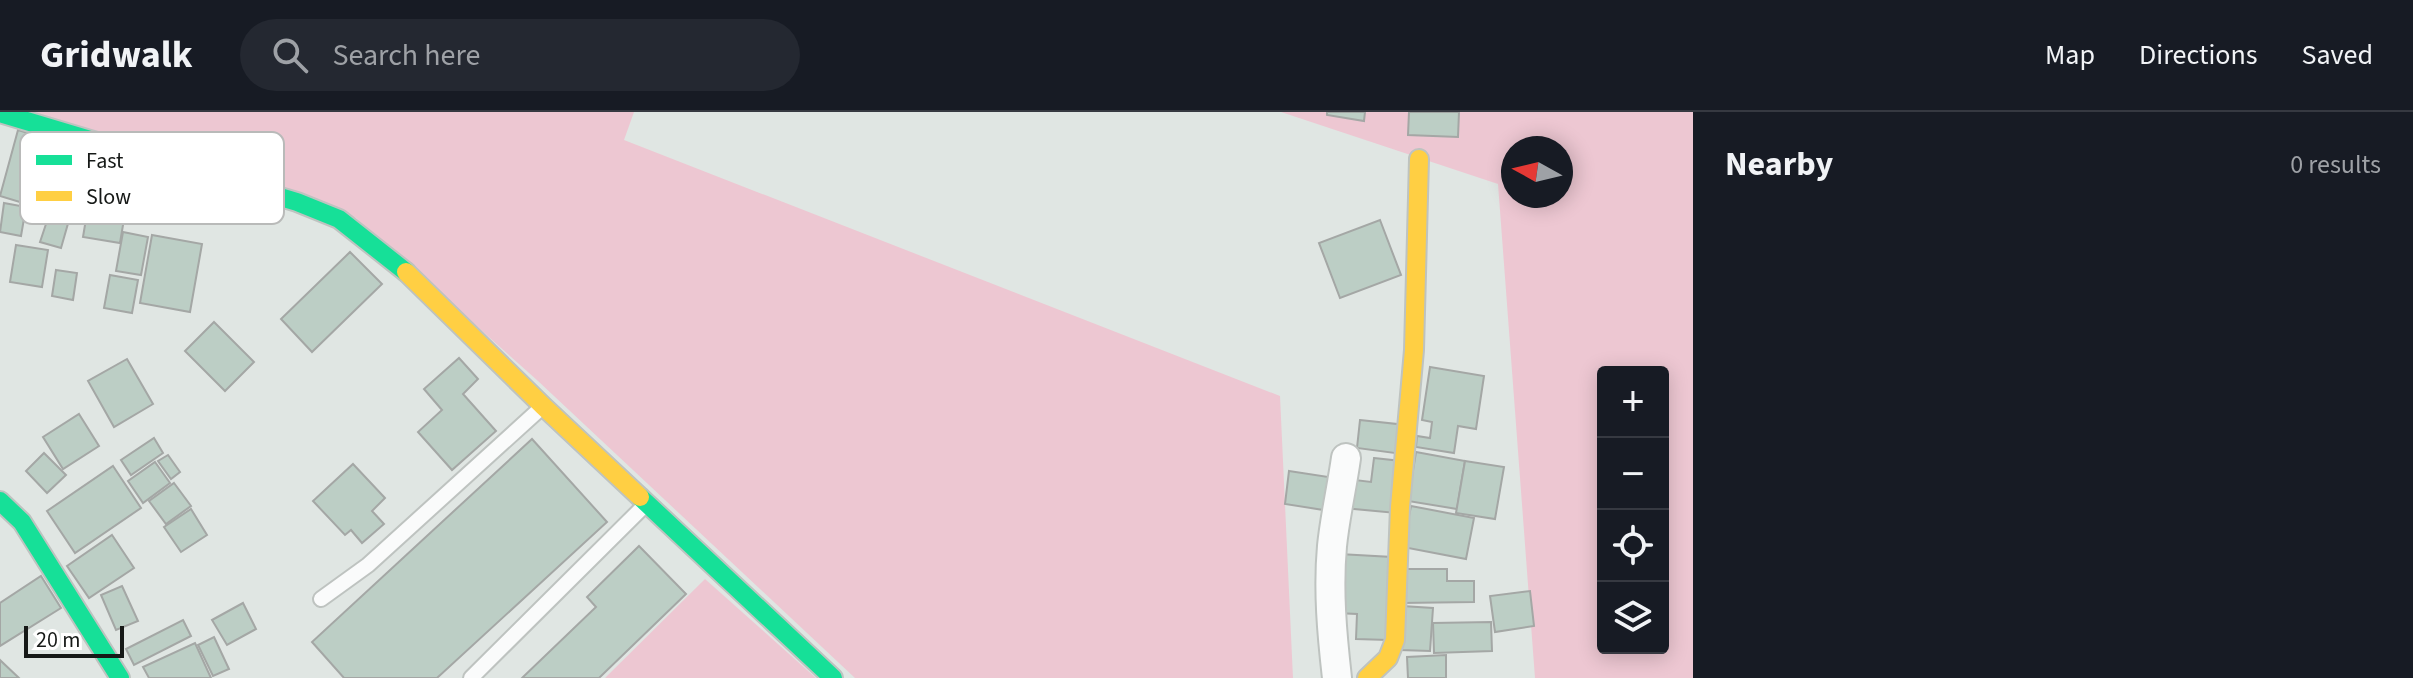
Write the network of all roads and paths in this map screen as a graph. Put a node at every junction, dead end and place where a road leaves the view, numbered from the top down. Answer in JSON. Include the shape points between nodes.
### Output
{"nodes":[{"id":1,"x":0,"y":113,"type":"edge"},
{"id":2,"x":63,"y":132,"type":"edge"},
{"id":3,"x":1419,"y":159,"type":"dead end"},
{"id":4,"x":284,"y":198,"type":"edge"},
{"id":5,"x":543,"y":406,"type":"junction"},
{"id":6,"x":1346,"y":458,"type":"dead end"},
{"id":7,"x":0,"y":501,"type":"edge"},
{"id":8,"x":646,"y":504,"type":"junction"},
{"id":9,"x":321,"y":599,"type":"dead end"},
{"id":10,"x":120,"y":678,"type":"edge"},
{"id":11,"x":471,"y":678,"type":"edge"},
{"id":12,"x":833,"y":678,"type":"edge"},
{"id":13,"x":1337,"y":678,"type":"edge"},
{"id":14,"x":1367,"y":678,"type":"edge"}],
"edges":[{"from":1,"to":2,"type":"street"},
{"from":3,"to":14,"type":"street","via":[[1414,350],[1395,640],[1388,658]]},
{"from":4,"to":5,"type":"street","via":[[339,219],[390,257]]},
{"from":5,"to":8,"type":"street"},
{"from":5,"to":9,"type":"lane","via":[[368,565]]},
{"from":6,"to":13,"type":"street","via":[[1331,569]]},
{"from":7,"to":10,"type":"street","via":[[22,522]]},
{"from":8,"to":11,"type":"lane"},
{"from":8,"to":12,"type":"street"}]}
